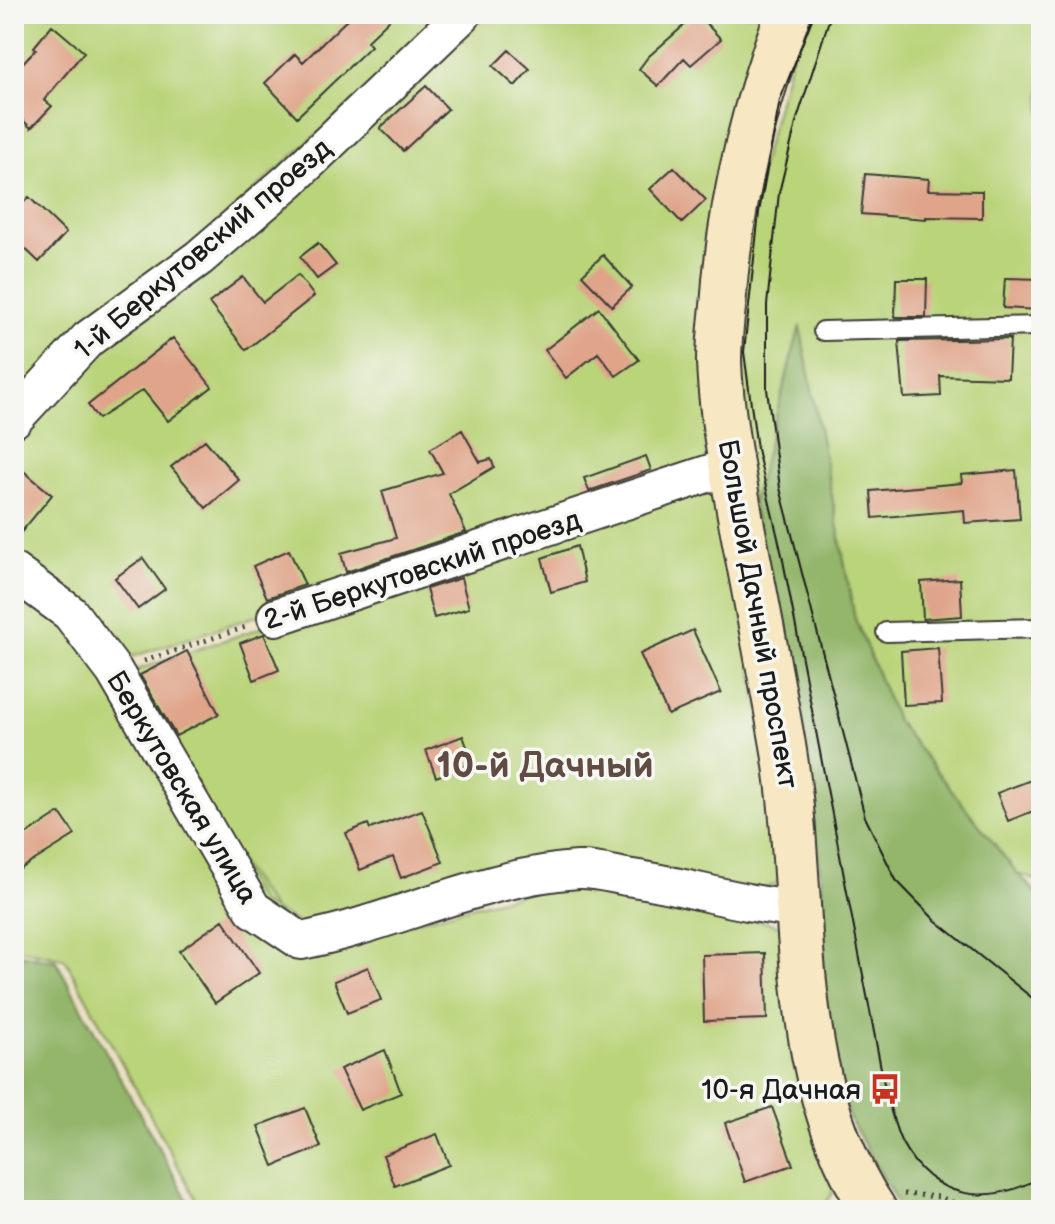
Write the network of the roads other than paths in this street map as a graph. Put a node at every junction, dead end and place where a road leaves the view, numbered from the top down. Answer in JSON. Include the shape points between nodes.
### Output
{"nodes":[{"id":1,"x":463,"y":14,"type":"edge"},
{"id":2,"x":788,"y":14,"type":"edge"},
{"id":3,"x":1041,"y":326,"type":"edge"},
{"id":4,"x":823,"y":331,"type":"dead end"},
{"id":5,"x":14,"y":419,"type":"edge"},
{"id":6,"x":731,"y":466,"type":"junction"},
{"id":7,"x":14,"y":572,"type":"edge"},
{"id":8,"x":276,"y":617,"type":"road end"},
{"id":9,"x":1041,"y":628,"type":"edge"},
{"id":10,"x":886,"y":632,"type":"dead end"},
{"id":11,"x":799,"y":909,"type":"junction"},
{"id":12,"x":862,"y":1206,"type":"edge"}],
"edges":[{"from":1,"to":5,"type":"street","name":"1-й Беркутовский проезд","via":[[290,180],[199,258],[88,339]]},
{"from":2,"to":6,"type":"main road","name":"Большой Дачный проспект","via":[[746,151],[729,235],[719,362]]},
{"from":3,"to":4,"type":"lane"},
{"from":6,"to":8,"type":"street","name":"2-й Беркутовский проезд"},
{"from":6,"to":11,"type":"main road","name":"Большой Дачный проспект","via":[[783,745]]},
{"from":7,"to":11,"type":"street","name":"Беркутовская улица","via":[[70,613],[114,671],[253,909],[301,941],[344,933],[521,877],[581,870]]},
{"from":9,"to":10,"type":"lane"},
{"from":11,"to":12,"type":"main road","name":"Большой Дачный проспект","via":[[814,1065]]}]}
